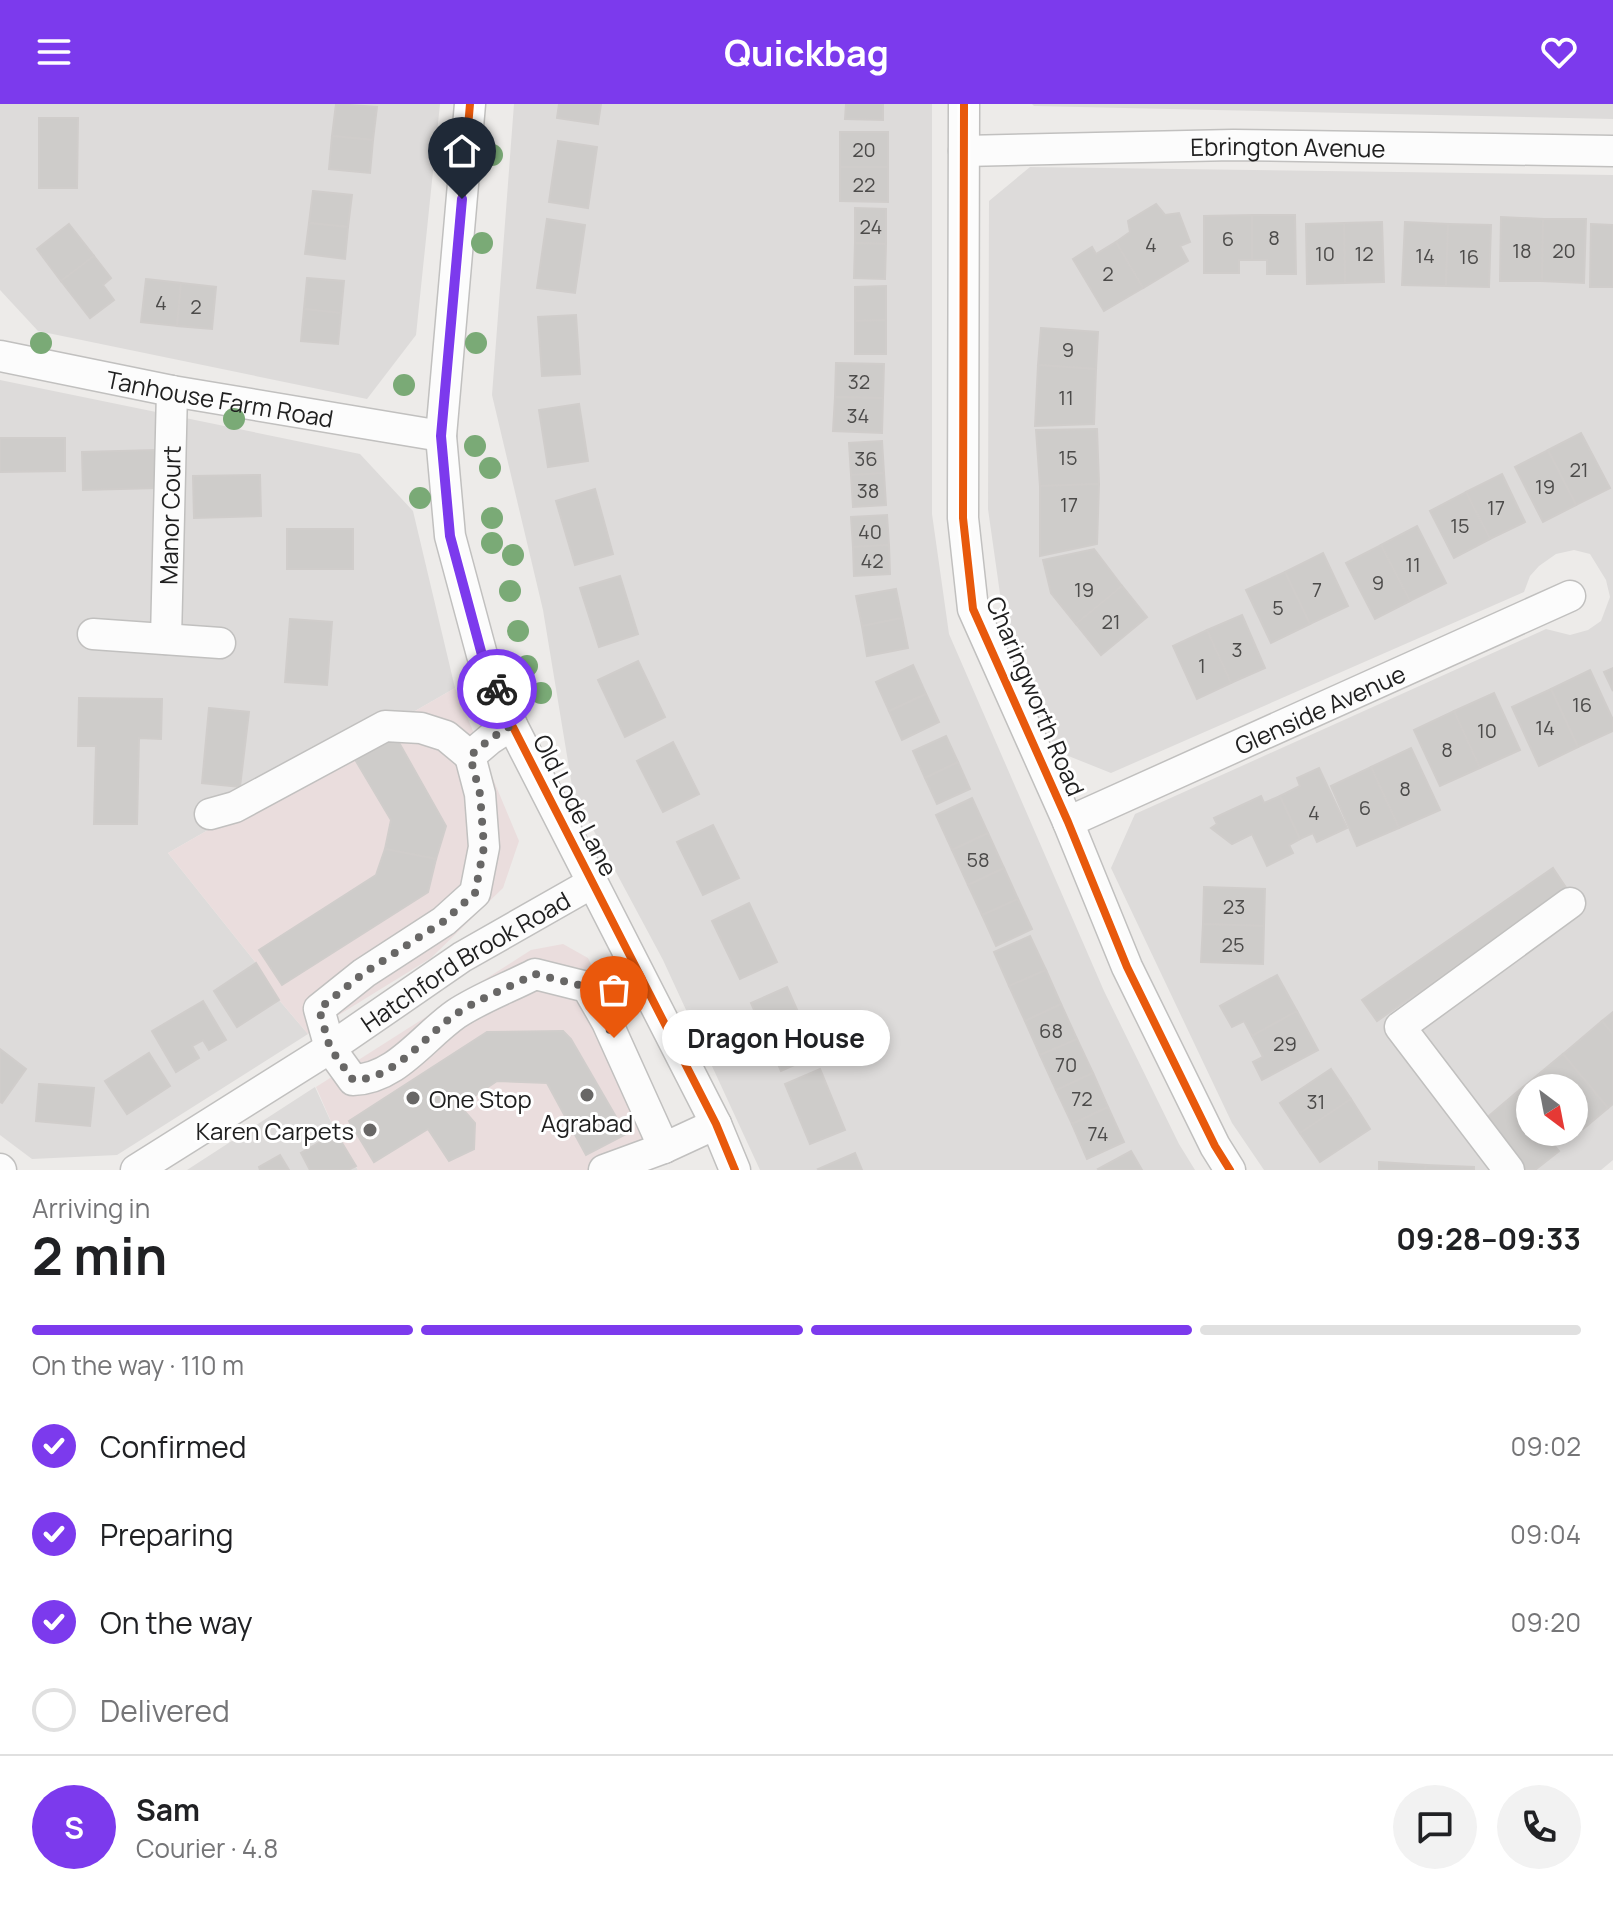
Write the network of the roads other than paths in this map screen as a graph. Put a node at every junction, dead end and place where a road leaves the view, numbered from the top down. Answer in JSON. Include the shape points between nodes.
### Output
{"nodes":[{"id":1,"x":470,"y":104,"type":"edge"},
{"id":2,"x":964,"y":104,"type":"edge"},
{"id":3,"x":964,"y":151,"type":"junction"},
{"id":4,"x":1613,"y":151,"type":"edge"},
{"id":5,"x":0,"y":356,"type":"edge"},
{"id":6,"x":172,"y":391,"type":"junction"},
{"id":7,"x":441,"y":436,"type":"junction"},
{"id":8,"x":1570,"y":596,"type":"dead end"},
{"id":9,"x":93,"y":634,"type":"dead end"},
{"id":10,"x":166,"y":639,"type":"junction"},
{"id":11,"x":220,"y":643,"type":"dead end"},
{"id":12,"x":512,"y":725,"type":"junction"},
{"id":13,"x":470,"y":756,"type":"junction"},
{"id":14,"x":210,"y":814,"type":"dead end"},
{"id":15,"x":1068,"y":822,"type":"junction"},
{"id":16,"x":592,"y":883,"type":"junction"},
{"id":17,"x":1570,"y":903,"type":"dead end"},
{"id":18,"x":330,"y":1048,"type":"junction"},
{"id":19,"x":716,"y":1124,"type":"junction"},
{"id":20,"x":664,"y":1148,"type":"junction"},
{"id":21,"x":136,"y":1170,"type":"edge"},
{"id":22,"x":604,"y":1170,"type":"edge"},
{"id":23,"x":735,"y":1170,"type":"edge"},
{"id":24,"x":1230,"y":1170,"type":"edge"},
{"id":25,"x":1509,"y":1170,"type":"edge"}],
"edges":[{"from":1,"to":7,"type":"street","name":"Old Lode Lane"},
{"from":2,"to":3,"type":"street","name":"Charingworth Road"},
{"from":3,"to":4,"type":"street","name":"Ebrington Avenue","via":[[1233,145]]},
{"from":3,"to":15,"type":"street","name":"Charingworth Road","via":[[963,518],[973,609]]},
{"from":5,"to":6,"type":"street","name":"Tanhouse Farm Road"},
{"from":6,"to":7,"type":"street","name":"Tanhouse Farm Road"},
{"from":6,"to":10,"type":"street","name":"Manor Court"},
{"from":7,"to":12,"type":"street","name":"Old Lode Lane","via":[[450,536],[482,655]]},
{"from":8,"to":15,"type":"street","name":"Glenside Avenue"},
{"from":9,"to":10,"type":"street"},
{"from":10,"to":11,"type":"street"},
{"from":12,"to":13,"type":"street"},
{"from":12,"to":16,"type":"street","name":"Old Lode Lane"},
{"from":13,"to":14,"type":"street","via":[[446,736],[385,726],[235,807]]},
{"from":13,"to":18,"type":"street","via":[[480,794],[484,847],[475,893],[319,1009]]},
{"from":15,"to":24,"type":"street","name":"Charingworth Road","via":[[1127,967]]},
{"from":16,"to":18,"type":"street","name":"Hatchford Brook Road","via":[[462,957]]},
{"from":16,"to":19,"type":"street","name":"Old Lode Lane"},
{"from":17,"to":25,"type":"street","via":[[1400,1027]]},
{"from":18,"to":20,"type":"street","via":[[353,1080],[369,1080],[394,1067],[457,1013],[535,974],[587,987]]},
{"from":18,"to":21,"type":"street","name":"Hatchford Brook Road"},
{"from":19,"to":20,"type":"street"},
{"from":19,"to":23,"type":"street","name":"Old Lode Lane"},
{"from":20,"to":22,"type":"street"}]}
